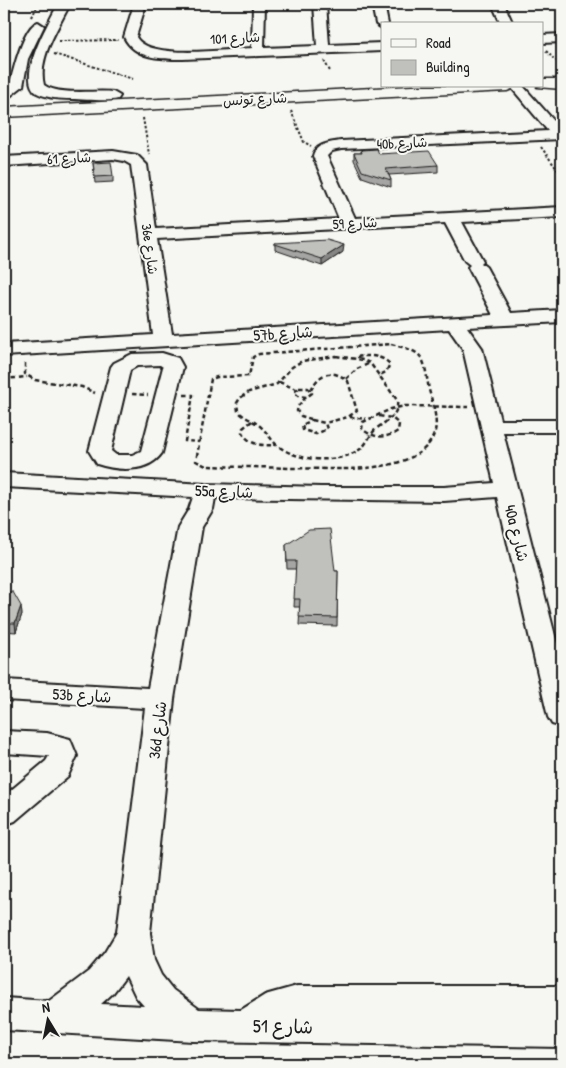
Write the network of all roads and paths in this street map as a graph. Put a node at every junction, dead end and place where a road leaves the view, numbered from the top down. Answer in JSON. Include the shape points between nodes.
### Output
{"nodes":[{"id":1,"x":64,"y":4,"type":"edge"},
{"id":2,"x":140,"y":4,"type":"edge"},
{"id":3,"x":259,"y":4,"type":"edge"},
{"id":4,"x":320,"y":4,"type":"edge"},
{"id":5,"x":378,"y":4,"type":"edge"},
{"id":6,"x":498,"y":4,"type":"edge"},
{"id":7,"x":43,"y":16,"type":"dead end"},
{"id":8,"x":382,"y":22,"type":"edge"},
{"id":9,"x":506,"y":22,"type":"edge"},
{"id":10,"x":562,"y":38,"type":"edge"},
{"id":11,"x":544,"y":39,"type":"edge"},
{"id":12,"x":131,"y":40,"type":"junction"},
{"id":13,"x":58,"y":44,"type":"dead end"},
{"id":14,"x":381,"y":46,"type":"edge"},
{"id":15,"x":56,"y":49,"type":"dead end"},
{"id":16,"x":324,"y":49,"type":"junction"},
{"id":17,"x":544,"y":49,"type":"edge"},
{"id":18,"x":259,"y":52,"type":"junction"},
{"id":19,"x":559,"y":67,"type":"edge"},
{"id":20,"x":544,"y":74,"type":"edge"},
{"id":21,"x":133,"y":79,"type":"dead end"},
{"id":22,"x":381,"y":82,"type":"edge"},
{"id":23,"x":544,"y":84,"type":"edge"},
{"id":24,"x":562,"y":84,"type":"edge"},
{"id":25,"x":468,"y":88,"type":"edge"},
{"id":26,"x":518,"y":88,"type":"edge"},
{"id":27,"x":4,"y":94,"type":"edge"},
{"id":28,"x":114,"y":96,"type":"junction"},
{"id":29,"x":4,"y":101,"type":"edge"},
{"id":30,"x":140,"y":105,"type":"junction"},
{"id":31,"x":288,"y":110,"type":"dead end"},
{"id":32,"x":4,"y":112,"type":"edge"},
{"id":33,"x":561,"y":135,"type":"edge"},
{"id":34,"x":533,"y":136,"type":"junction"},
{"id":35,"x":321,"y":152,"type":"junction"},
{"id":36,"x":4,"y":161,"type":"edge"},
{"id":37,"x":137,"y":162,"type":"junction"},
{"id":38,"x":562,"y":176,"type":"edge"},
{"id":39,"x":562,"y":212,"type":"edge"},
{"id":40,"x":451,"y":218,"type":"junction"},
{"id":41,"x":349,"y":223,"type":"junction"},
{"id":42,"x":148,"y":234,"type":"junction"},
{"id":43,"x":562,"y":316,"type":"edge"},
{"id":44,"x":505,"y":319,"type":"junction"},
{"id":45,"x":464,"y":322,"type":"junction"},
{"id":46,"x":156,"y":347,"type":"junction"},
{"id":47,"x":7,"y":353,"type":"edge"},
{"id":48,"x":354,"y":358,"type":"junction"},
{"id":49,"x":370,"y":363,"type":"junction"},
{"id":50,"x":378,"y":376,"type":"junction"},
{"id":51,"x":27,"y":377,"type":"dead end"},
{"id":52,"x":346,"y":378,"type":"junction"},
{"id":53,"x":4,"y":379,"type":"edge"},
{"id":54,"x":279,"y":382,"type":"junction"},
{"id":55,"x":296,"y":389,"type":"junction"},
{"id":56,"x":311,"y":390,"type":"junction"},
{"id":57,"x":307,"y":397,"type":"junction"},
{"id":58,"x":432,"y":406,"type":"junction"},
{"id":59,"x":399,"y":407,"type":"junction"},
{"id":60,"x":379,"y":416,"type":"junction"},
{"id":61,"x":488,"y":416,"type":"junction"},
{"id":62,"x":348,"y":417,"type":"junction"},
{"id":63,"x":392,"y":418,"type":"junction"},
{"id":64,"x":366,"y":419,"type":"junction"},
{"id":65,"x":252,"y":420,"type":"junction"},
{"id":66,"x":312,"y":420,"type":"junction"},
{"id":67,"x":325,"y":423,"type":"junction"},
{"id":68,"x":562,"y":426,"type":"edge"},
{"id":69,"x":371,"y":435,"type":"junction"},
{"id":70,"x":277,"y":445,"type":"junction"},
{"id":71,"x":121,"y":462,"type":"junction"},
{"id":72,"x":4,"y":480,"type":"edge"},
{"id":73,"x":115,"y":486,"type":"junction"},
{"id":74,"x":194,"y":490,"type":"junction"},
{"id":75,"x":508,"y":496,"type":"junction"},
{"id":76,"x":4,"y":690,"type":"edge"},
{"id":77,"x":160,"y":699,"type":"junction"},
{"id":78,"x":561,"y":709,"type":"edge"},
{"id":79,"x":4,"y":742,"type":"edge"},
{"id":80,"x":4,"y":813,"type":"edge"},
{"id":81,"x":133,"y":933,"type":"junction"},
{"id":82,"x":562,"y":1002,"type":"edge"},
{"id":83,"x":4,"y":1014,"type":"edge"},
{"id":84,"x":54,"y":1017,"type":"junction"},
{"id":85,"x":193,"y":1025,"type":"junction"},
{"id":86,"x":247,"y":1025,"type":"junction"},
{"id":87,"x":562,"y":1031,"type":"edge"}],
"edges":[{"from":1,"to":28,"type":"street","via":[[40,57],[38,84],[51,93]]},
{"from":2,"to":12,"type":"street"},
{"from":3,"to":18,"type":"street"},
{"from":4,"to":16,"type":"street"},
{"from":5,"to":8,"type":"street"},
{"from":6,"to":9,"type":"street"},
{"from":7,"to":27,"type":"street","via":[[22,59],[16,86]]},
{"from":10,"to":11,"type":"street"},
{"from":12,"to":13,"type":"path","via":[[67,40]]},
{"from":12,"to":18,"type":"street","name":"شارع 101","via":[[142,49],[168,54]]},
{"from":14,"to":16,"type":"street","name":"شارع 101"},
{"from":15,"to":21,"type":"path","via":[[54,55]]},
{"from":16,"to":18,"type":"street","name":"شارع 101"},
{"from":17,"to":19,"type":"path"},
{"from":19,"to":20,"type":"main road"},
{"from":22,"to":28,"type":"main road","name":"شارع تونس"},
{"from":23,"to":24,"type":"main road"},
{"from":25,"to":30,"type":"main road","name":"شارع تونس"},
{"from":26,"to":33,"type":"street"},
{"from":28,"to":29,"type":"main road","name":"شارع تونس"},
{"from":30,"to":32,"type":"main road","name":"شارع تونس"},
{"from":30,"to":37,"type":"path","via":[[149,154]]},
{"from":31,"to":35,"type":"path","via":[[293,113],[304,142]]},
{"from":33,"to":34,"type":"street","name":"40b شارع"},
{"from":34,"to":35,"type":"street","name":"40b شارع","via":[[341,145]]},
{"from":34,"to":38,"type":"path"},
{"from":35,"to":41,"type":"street"},
{"from":36,"to":37,"type":"street","name":"شارع 61","via":[[113,155]]},
{"from":37,"to":42,"type":"street","name":"36e شارع"},
{"from":39,"to":40,"type":"street","name":"شارع 59"},
{"from":40,"to":41,"type":"street","name":"شارع 59"},
{"from":40,"to":44,"type":"street"},
{"from":41,"to":42,"type":"street","name":"شارع 59"},
{"from":42,"to":46,"type":"street","name":"36e شارع"},
{"from":43,"to":44,"type":"street","name":"57b شارع"},
{"from":44,"to":45,"type":"street","name":"57b شارع"},
{"from":45,"to":46,"type":"street","name":"57b شارع"},
{"from":45,"to":61,"type":"street","name":"40a شارع","via":[[461,335],[472,348]]},
{"from":46,"to":47,"type":"street","name":"57b شارع"},
{"from":46,"to":71,"type":"street","via":[[173,367],[151,453],[138,461]]},
{"from":46,"to":71,"type":"street","via":[[121,367],[100,451],[105,459]]},
{"from":48,"to":49,"type":"path"},
{"from":48,"to":50,"type":"path","via":[[377,356],[389,361],[388,370]]},
{"from":48,"to":54,"type":"path","via":[[327,357],[302,361]]},
{"from":49,"to":50,"type":"path"},
{"from":49,"to":52,"type":"path"},
{"from":50,"to":59,"type":"path","via":[[394,394]]},
{"from":51,"to":53,"type":"path"},
{"from":52,"to":56,"type":"path","via":[[337,374],[320,376]]},
{"from":52,"to":62,"type":"path","via":[[357,409]]},
{"from":54,"to":55,"type":"path"},
{"from":54,"to":65,"type":"path","via":[[249,392],[237,401],[238,412]]},
{"from":55,"to":56,"type":"path"},
{"from":55,"to":57,"type":"path","via":[[295,394]]},
{"from":56,"to":57,"type":"path"},
{"from":57,"to":66,"type":"path","via":[[297,411]]},
{"from":58,"to":58,"type":"path","via":[[423,358],[408,347],[391,344],[259,354],[253,357],[250,376],[217,376],[211,379],[196,461],[206,466],[360,469],[382,466],[403,460],[430,441],[435,429]]},
{"from":58,"to":59,"type":"path"},
{"from":58,"to":61,"type":"path"},
{"from":59,"to":60,"type":"path","via":[[384,411]]},
{"from":59,"to":63,"type":"path"},
{"from":60,"to":63,"type":"path"},
{"from":60,"to":64,"type":"path"},
{"from":61,"to":68,"type":"street"},
{"from":61,"to":75,"type":"street","name":"40a شارع"},
{"from":62,"to":64,"type":"path"},
{"from":62,"to":67,"type":"path"},
{"from":63,"to":69,"type":"path"},
{"from":63,"to":69,"type":"path","via":[[399,424],[398,431],[390,436]]},
{"from":64,"to":69,"type":"path","via":[[362,429]]},
{"from":65,"to":70,"type":"path"},
{"from":65,"to":70,"type":"path","via":[[242,432],[248,441],[261,446]]},
{"from":66,"to":67,"type":"path"},
{"from":66,"to":67,"type":"path","via":[[302,425],[303,430],[311,434],[327,429]]},
{"from":69,"to":70,"type":"path","via":[[359,450],[328,458],[296,455]]},
{"from":71,"to":73,"type":"street"},
{"from":72,"to":73,"type":"street","name":"55a شارع"},
{"from":73,"to":74,"type":"street","name":"55a شارع"},
{"from":74,"to":75,"type":"street","name":"55a شارع","via":[[444,494],[478,500]]},
{"from":74,"to":77,"type":"street","name":"36d شارع","via":[[201,509],[190,527]]},
{"from":75,"to":78,"type":"street","name":"40a شارع"},
{"from":76,"to":77,"type":"street","name":"53b شارع"},
{"from":77,"to":81,"type":"street","name":"36d شارع"},
{"from":79,"to":80,"type":"street","via":[[60,747],[64,756],[58,768]]},
{"from":81,"to":84,"type":"street","name":"36d شارع","via":[[108,976]]},
{"from":81,"to":85,"type":"street","name":"36d شارع","via":[[146,982],[167,1007]]},
{"from":82,"to":86,"type":"street","via":[[297,1002],[277,1006]]},
{"from":83,"to":84,"type":"street","name":"شارع 51"},
{"from":84,"to":85,"type":"street","name":"شارع 51"},
{"from":85,"to":86,"type":"street","name":"شارع 51"},
{"from":86,"to":87,"type":"street","name":"شارع 51"}]}
